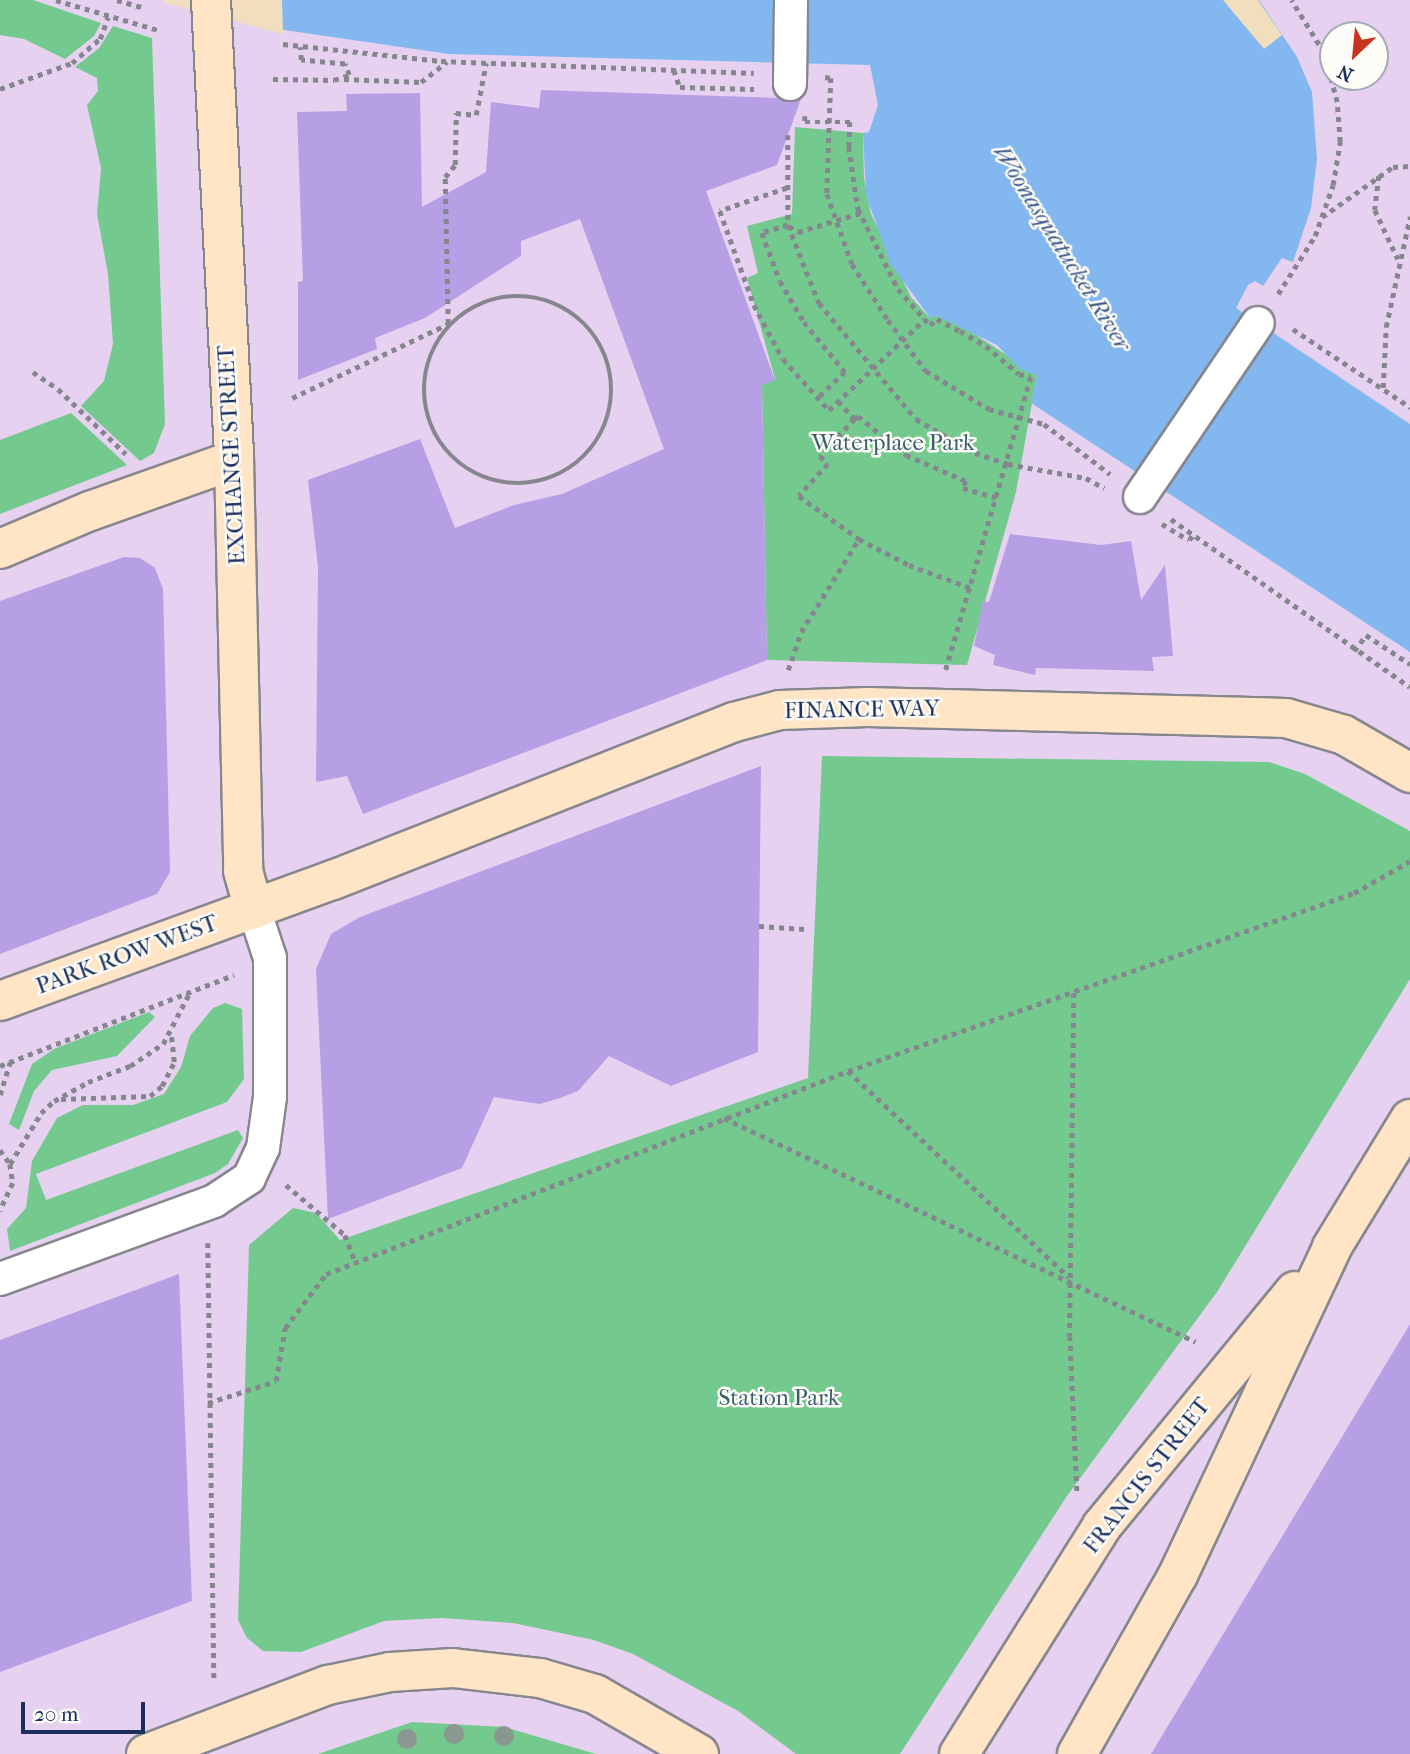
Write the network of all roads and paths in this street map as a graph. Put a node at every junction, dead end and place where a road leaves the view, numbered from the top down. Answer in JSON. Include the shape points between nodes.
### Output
{"nodes":[{"id":1,"x":56,"y":0,"type":"edge"},
{"id":2,"x":117,"y":0,"type":"edge"},
{"id":3,"x":792,"y":0,"type":"edge"},
{"id":4,"x":1291,"y":0,"type":"edge"},
{"id":5,"x":211,"y":6,"type":"edge"},
{"id":6,"x":145,"y":8,"type":"dead end"},
{"id":7,"x":108,"y":17,"type":"junction"},
{"id":8,"x":158,"y":30,"type":"dead end"},
{"id":9,"x":283,"y":44,"type":"dead end"},
{"id":10,"x":300,"y":47,"type":"junction"},
{"id":11,"x":449,"y":61,"type":"junction"},
{"id":12,"x":486,"y":63,"type":"junction"},
{"id":13,"x":674,"y":70,"type":"junction"},
{"id":14,"x":789,"y":78,"type":"junction"},
{"id":15,"x":273,"y":79,"type":"dead end"},
{"id":16,"x":343,"y":79,"type":"junction"},
{"id":17,"x":0,"y":89,"type":"edge"},
{"id":18,"x":739,"y":89,"type":"dead end"},
{"id":19,"x":805,"y":122,"type":"dead end"},
{"id":20,"x":830,"y":123,"type":"junction"},
{"id":21,"x":788,"y":135,"type":"dead end"},
{"id":22,"x":1410,"y":166,"type":"edge"},
{"id":23,"x":1380,"y":175,"type":"junction"},
{"id":24,"x":787,"y":188,"type":"junction"},
{"id":25,"x":860,"y":213,"type":"junction"},
{"id":26,"x":1322,"y":217,"type":"junction"},
{"id":27,"x":1410,"y":217,"type":"edge"},
{"id":28,"x":836,"y":220,"type":"junction"},
{"id":29,"x":788,"y":225,"type":"junction"},
{"id":30,"x":1399,"y":260,"type":"junction"},
{"id":31,"x":1262,"y":317,"type":"junction"},
{"id":32,"x":925,"y":319,"type":"junction"},
{"id":33,"x":448,"y":324,"type":"junction"},
{"id":34,"x":903,"y":341,"type":"junction"},
{"id":35,"x":872,"y":368,"type":"junction"},
{"id":36,"x":33,"y":372,"type":"dead end"},
{"id":37,"x":1383,"y":388,"type":"junction"},
{"id":38,"x":292,"y":398,"type":"dead end"},
{"id":39,"x":818,"y":398,"type":"junction"},
{"id":40,"x":838,"y":401,"type":"junction"},
{"id":41,"x":1410,"y":407,"type":"edge"},
{"id":42,"x":1021,"y":418,"type":"junction"},
{"id":43,"x":855,"y":419,"type":"junction"},
{"id":44,"x":130,"y":459,"type":"dead end"},
{"id":45,"x":234,"y":460,"type":"junction"},
{"id":46,"x":1008,"y":464,"type":"junction"},
{"id":47,"x":1109,"y":492,"type":"dead end"},
{"id":48,"x":997,"y":498,"type":"junction"},
{"id":49,"x":1148,"y":508,"type":"junction"},
{"id":50,"x":1193,"y":534,"type":"junction"},
{"id":51,"x":859,"y":540,"type":"junction"},
{"id":52,"x":0,"y":549,"type":"edge"},
{"id":53,"x":971,"y":588,"type":"junction"},
{"id":54,"x":1354,"y":650,"type":"junction"},
{"id":55,"x":1410,"y":664,"type":"edge"},
{"id":56,"x":787,"y":673,"type":"dead end"},
{"id":57,"x":944,"y":676,"type":"dead end"},
{"id":58,"x":1410,"y":687,"type":"edge"},
{"id":59,"x":1410,"y":773,"type":"edge"},
{"id":60,"x":1410,"y":861,"type":"edge"},
{"id":61,"x":254,"y":909,"type":"junction"},
{"id":62,"x":759,"y":926,"type":"dead end"},
{"id":63,"x":805,"y":929,"type":"dead end"},
{"id":64,"x":239,"y":973,"type":"dead end"},
{"id":65,"x":190,"y":992,"type":"junction"},
{"id":66,"x":1074,"y":993,"type":"junction"},
{"id":67,"x":0,"y":1001,"type":"edge"},
{"id":68,"x":171,"y":1034,"type":"junction"},
{"id":69,"x":10,"y":1062,"type":"junction"},
{"id":70,"x":0,"y":1066,"type":"edge"},
{"id":71,"x":848,"y":1071,"type":"junction"},
{"id":72,"x":0,"y":1095,"type":"edge"},
{"id":73,"x":54,"y":1101,"type":"junction"},
{"id":74,"x":724,"y":1118,"type":"junction"},
{"id":75,"x":1410,"y":1119,"type":"edge"},
{"id":76,"x":0,"y":1150,"type":"edge"},
{"id":77,"x":10,"y":1164,"type":"junction"},
{"id":78,"x":285,"y":1185,"type":"dead end"},
{"id":79,"x":0,"y":1210,"type":"edge"},
{"id":80,"x":208,"y":1242,"type":"dead end"},
{"id":81,"x":1332,"y":1247,"type":"junction"},
{"id":82,"x":355,"y":1263,"type":"junction"},
{"id":83,"x":0,"y":1279,"type":"edge"},
{"id":84,"x":1072,"y":1280,"type":"junction"},
{"id":85,"x":1196,"y":1342,"type":"dead end"},
{"id":86,"x":208,"y":1403,"type":"junction"},
{"id":87,"x":1078,"y":1500,"type":"dead end"},
{"id":88,"x":214,"y":1678,"type":"dead end"},
{"id":89,"x":146,"y":1754,"type":"edge"},
{"id":90,"x":699,"y":1754,"type":"edge"},
{"id":91,"x":959,"y":1754,"type":"edge"},
{"id":92,"x":1077,"y":1754,"type":"edge"}],
"edges":[{"from":1,"to":7,"type":"path"},
{"from":2,"to":6,"type":"path"},
{"from":3,"to":14,"type":"street","bridge":true},
{"from":4,"to":26,"type":"path","via":[[1324,53],[1337,102],[1340,142]]},
{"from":5,"to":45,"type":"street","name":"EXCHANGE STREET"},
{"from":7,"to":8,"type":"path"},
{"from":7,"to":17,"type":"path","via":[[100,39],[72,63]]},
{"from":9,"to":10,"type":"path"},
{"from":10,"to":11,"type":"path"},
{"from":10,"to":16,"type":"path","via":[[301,60],[310,65],[345,64],[349,75]]},
{"from":11,"to":12,"type":"path"},
{"from":11,"to":16,"type":"path","via":[[421,82]]},
{"from":12,"to":13,"type":"path"},
{"from":12,"to":33,"type":"path","via":[[477,115],[456,113],[455,165],[445,177]]},
{"from":13,"to":14,"type":"path"},
{"from":13,"to":18,"type":"path","via":[[680,88]]},
{"from":14,"to":20,"type":"path","via":[[831,78]]},
{"from":15,"to":16,"type":"path"},
{"from":19,"to":20,"type":"path"},
{"from":20,"to":25,"type":"path","via":[[850,122],[849,148]]},
{"from":20,"to":28,"type":"path","via":[[827,194]]},
{"from":21,"to":24,"type":"path"},
{"from":22,"to":23,"type":"path","via":[[1394,167]]},
{"from":23,"to":26,"type":"path"},
{"from":23,"to":30,"type":"path","via":[[1375,210]]},
{"from":24,"to":29,"type":"path"},
{"from":24,"to":39,"type":"path","via":[[720,211],[754,305],[783,359]]},
{"from":25,"to":28,"type":"path"},
{"from":25,"to":32,"type":"path","via":[[898,289]]},
{"from":26,"to":31,"type":"path","via":[[1305,254]]},
{"from":27,"to":30,"type":"path"},
{"from":28,"to":29,"type":"path","via":[[798,232]]},
{"from":28,"to":34,"type":"path","via":[[852,264]]},
{"from":29,"to":35,"type":"path","via":[[819,303]]},
{"from":29,"to":39,"type":"path","via":[[762,233],[780,281],[804,322],[845,372]]},
{"from":30,"to":37,"type":"path","via":[[1386,327]]},
{"from":31,"to":37,"type":"path"},
{"from":31,"to":49,"type":"street"},
{"from":32,"to":34,"type":"path"},
{"from":32,"to":42,"type":"path","via":[[930,324],[937,319],[986,346],[1018,374],[1031,377]]},
{"from":33,"to":33,"type":"path","via":[[430,351],[424,404],[436,439],[455,461],[480,477],[519,484],[566,471],[588,453],[606,425],[613,393],[608,360],[593,332],[569,310],[539,297],[506,295],[475,304]]},
{"from":33,"to":38,"type":"path"},
{"from":34,"to":35,"type":"path"},
{"from":34,"to":42,"type":"path","via":[[926,371],[989,410]]},
{"from":35,"to":40,"type":"path"},
{"from":35,"to":46,"type":"path","via":[[915,419],[942,438]]},
{"from":36,"to":44,"type":"path","via":[[58,389]]},
{"from":37,"to":41,"type":"path"},
{"from":39,"to":40,"type":"path","via":[[829,410]]},
{"from":40,"to":43,"type":"path"},
{"from":42,"to":46,"type":"path"},
{"from":42,"to":49,"type":"path","via":[[1044,424]]},
{"from":43,"to":48,"type":"path","via":[[859,415],[906,455],[966,481],[963,488]]},
{"from":43,"to":51,"type":"path","via":[[820,456],[828,464],[799,496]]},
{"from":45,"to":52,"type":"street","via":[[90,511]]},
{"from":45,"to":61,"type":"street","name":"EXCHANGE STREET","via":[[243,870]]},
{"from":46,"to":47,"type":"path","via":[[1086,478]]},
{"from":46,"to":48,"type":"path"},
{"from":48,"to":53,"type":"path"},
{"from":49,"to":50,"type":"path"},
{"from":49,"to":50,"type":"path","via":[[1189,540]]},
{"from":50,"to":54,"type":"path"},
{"from":51,"to":53,"type":"path"},
{"from":51,"to":56,"type":"path","via":[[801,632]]},
{"from":53,"to":57,"type":"path"},
{"from":54,"to":55,"type":"path","via":[[1366,635]]},
{"from":54,"to":58,"type":"path"},
{"from":59,"to":61,"type":"street","name":"FINANCE WAY","via":[[1344,735],[1286,718],[868,707],[780,710],[734,722]]},
{"from":60,"to":66,"type":"path","via":[[1354,893]]},
{"from":61,"to":67,"type":"street","name":"PARK ROW WEST"},
{"from":61,"to":83,"type":"street","via":[[270,958],[270,1097],[263,1148],[249,1178],[215,1200]]},
{"from":62,"to":63,"type":"path"},
{"from":64,"to":65,"type":"path"},
{"from":65,"to":68,"type":"path"},
{"from":65,"to":69,"type":"path"},
{"from":66,"to":71,"type":"path"},
{"from":66,"to":84,"type":"path"},
{"from":68,"to":73,"type":"path","via":[[130,1066]]},
{"from":68,"to":73,"type":"path","via":[[174,1062],[162,1086],[150,1096],[83,1095]]},
{"from":69,"to":70,"type":"path"},
{"from":69,"to":72,"type":"path"},
{"from":71,"to":74,"type":"path"},
{"from":71,"to":84,"type":"path"},
{"from":73,"to":77,"type":"path","via":[[41,1113]]},
{"from":74,"to":82,"type":"path"},
{"from":74,"to":84,"type":"path"},
{"from":75,"to":81,"type":"street","name":"FRANCIS STREET"},
{"from":76,"to":77,"type":"path"},
{"from":77,"to":79,"type":"path","via":[[13,1183]]},
{"from":78,"to":82,"type":"path","via":[[345,1235]]},
{"from":80,"to":86,"type":"path"},
{"from":81,"to":91,"type":"street","name":"FRANCIS STREET","via":[[1102,1526]]},
{"from":81,"to":92,"type":"street","name":"FRANCIS STREET","via":[[1178,1574]]},
{"from":82,"to":86,"type":"path","via":[[326,1274],[285,1328],[276,1381]]},
{"from":84,"to":85,"type":"path"},
{"from":84,"to":87,"type":"path"},
{"from":86,"to":88,"type":"path"},
{"from":89,"to":90,"type":"street","via":[[328,1685],[390,1672],[453,1668],[540,1678],[595,1694]]}]}
